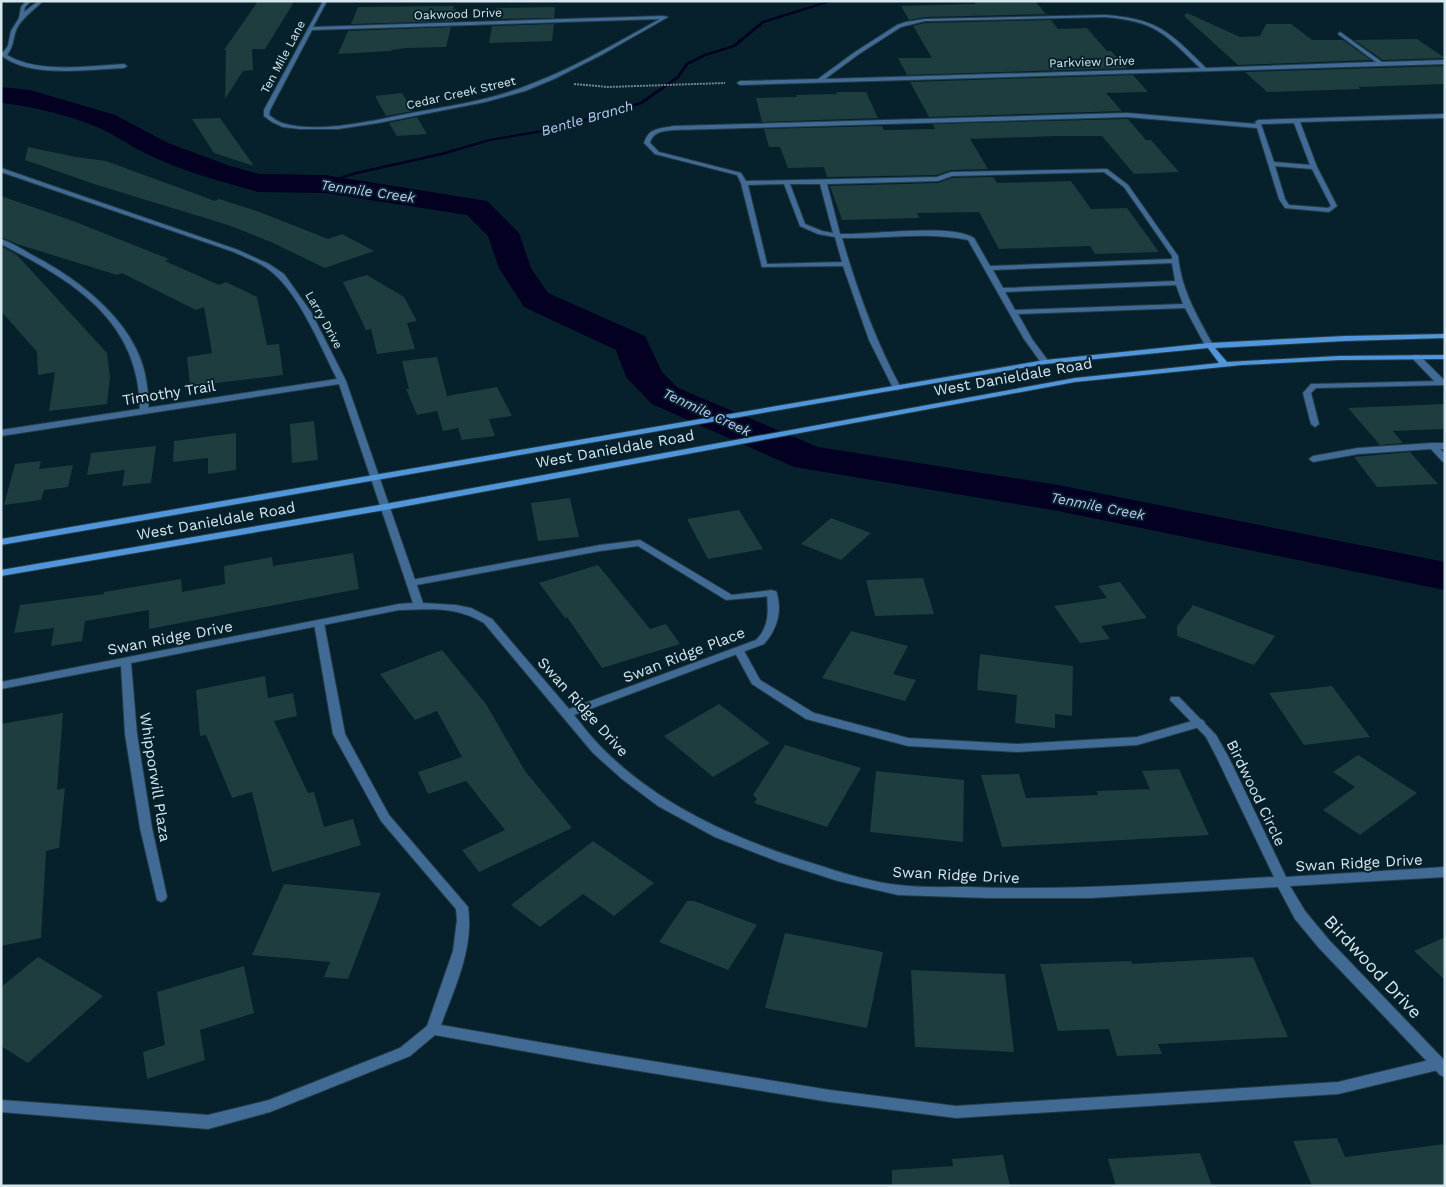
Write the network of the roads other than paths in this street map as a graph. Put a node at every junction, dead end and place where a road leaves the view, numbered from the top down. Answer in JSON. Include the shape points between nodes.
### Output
{"nodes":[{"id":1,"x":29,"y":1,"type":"edge"},
{"id":2,"x":41,"y":1,"type":"edge"},
{"id":3,"x":325,"y":1,"type":"edge"},
{"id":4,"x":666,"y":17,"type":"joint"},
{"id":5,"x":21,"y":18,"type":"junction"},
{"id":6,"x":310,"y":29,"type":"junction"},
{"id":7,"x":1340,"y":33,"type":"dead end"},
{"id":8,"x":1445,"y":62,"type":"edge"},
{"id":9,"x":1380,"y":63,"type":"junction"},
{"id":10,"x":124,"y":66,"type":"dead end"},
{"id":11,"x":1204,"y":70,"type":"junction"},
{"id":12,"x":820,"y":80,"type":"junction"},
{"id":13,"x":740,"y":83,"type":"road end"},
{"id":14,"x":1445,"y":116,"type":"edge"},
{"id":15,"x":1296,"y":120,"type":"junction"},
{"id":16,"x":1259,"y":126,"type":"junction"},
{"id":17,"x":303,"y":127,"type":"joint"},
{"id":18,"x":1272,"y":164,"type":"junction"},
{"id":19,"x":1314,"y":167,"type":"junction"},
{"id":20,"x":1,"y":170,"type":"edge"},
{"id":21,"x":786,"y":182,"type":"junction"},
{"id":22,"x":823,"y":182,"type":"junction"},
{"id":23,"x":744,"y":184,"type":"junction"},
{"id":24,"x":838,"y":236,"type":"junction"},
{"id":25,"x":1,"y":241,"type":"edge"},
{"id":26,"x":1175,"y":261,"type":"junction"},
{"id":27,"x":846,"y":264,"type":"junction"},
{"id":28,"x":988,"y":268,"type":"junction"},
{"id":29,"x":1180,"y":283,"type":"junction"},
{"id":30,"x":1000,"y":290,"type":"junction"},
{"id":31,"x":1188,"y":306,"type":"junction"},
{"id":32,"x":1013,"y":312,"type":"junction"},
{"id":33,"x":1445,"y":336,"type":"edge"},
{"id":34,"x":1209,"y":346,"type":"junction"},
{"id":35,"x":1416,"y":357,"type":"junction"},
{"id":36,"x":1445,"y":357,"type":"edge"},
{"id":37,"x":1045,"y":362,"type":"junction"},
{"id":38,"x":1225,"y":365,"type":"junction"},
{"id":39,"x":342,"y":381,"type":"junction"},
{"id":40,"x":1443,"y":383,"type":"edge"},
{"id":41,"x":897,"y":388,"type":"junction"},
{"id":42,"x":144,"y":411,"type":"junction"},
{"id":43,"x":1315,"y":424,"type":"dead end"},
{"id":44,"x":1,"y":433,"type":"edge"},
{"id":45,"x":1432,"y":446,"type":"junction"},
{"id":46,"x":1445,"y":446,"type":"edge"},
{"id":47,"x":1445,"y":458,"type":"edge"},
{"id":48,"x":1313,"y":459,"type":"dead end"},
{"id":49,"x":376,"y":479,"type":"junction"},
{"id":50,"x":386,"y":507,"type":"junction"},
{"id":51,"x":1,"y":542,"type":"edge"},
{"id":52,"x":1,"y":573,"type":"edge"},
{"id":53,"x":411,"y":583,"type":"junction"},
{"id":54,"x":419,"y":606,"type":"junction"},
{"id":55,"x":319,"y":623,"type":"junction"},
{"id":56,"x":739,"y":651,"type":"junction"},
{"id":57,"x":126,"y":662,"type":"junction"},
{"id":58,"x":1,"y":686,"type":"edge"},
{"id":59,"x":1175,"y":700,"type":"dead end"},
{"id":60,"x":568,"y":714,"type":"junction"},
{"id":61,"x":1198,"y":722,"type":"junction"},
{"id":62,"x":1445,"y":872,"type":"edge"},
{"id":63,"x":1282,"y":882,"type":"junction"},
{"id":64,"x":161,"y":897,"type":"dead end"},
{"id":65,"x":433,"y":1029,"type":"junction"},
{"id":66,"x":1441,"y":1068,"type":"edge"},
{"id":67,"x":1,"y":1106,"type":"edge"}],
"edges":[{"from":1,"to":5,"type":"street","via":[[23,7]]},
{"from":2,"to":5,"type":"street"},
{"from":3,"to":6,"type":"street","name":"Ten Mile Lane"},
{"from":4,"to":6,"type":"street","name":"Oakwood Drive"},
{"from":4,"to":17,"type":"street","name":"Cedar Creek Street","via":[[573,68],[495,97],[396,118]]},
{"from":5,"to":10,"type":"street","via":[[11,34],[11,46],[4,55],[17,64],[39,68]]},
{"from":6,"to":17,"type":"street","name":"Ten Mile Lane","via":[[266,116],[283,125]]},
{"from":7,"to":9,"type":"street"},
{"from":8,"to":9,"type":"street","name":"Parkview Drive"},
{"from":9,"to":11,"type":"street","name":"Parkview Drive"},
{"from":11,"to":12,"type":"street","name":"Parkview Drive"},
{"from":11,"to":12,"type":"street","via":[[1164,31],[1131,18],[925,20],[900,26]]},
{"from":12,"to":13,"type":"street","name":"Parkview Drive"},
{"from":14,"to":15,"type":"street"},
{"from":15,"to":16,"type":"street","via":[[1258,122]]},
{"from":15,"to":19,"type":"street"},
{"from":16,"to":18,"type":"street"},
{"from":16,"to":23,"type":"street","via":[[1128,115],[674,128],[656,131],[649,136],[647,144],[657,153],[740,174]]},
{"from":18,"to":19,"type":"street"},
{"from":18,"to":19,"type":"street","via":[[1287,207],[1329,210],[1334,206]]},
{"from":20,"to":39,"type":"street","name":"Larry Drive","via":[[267,264],[307,312]]},
{"from":21,"to":22,"type":"street"},
{"from":21,"to":23,"type":"street"},
{"from":21,"to":24,"type":"street","via":[[802,225],[824,235]]},
{"from":22,"to":24,"type":"street"},
{"from":22,"to":26,"type":"street","via":[[938,179],[951,174],[1105,170],[1126,186],[1175,256]]},
{"from":23,"to":27,"type":"street","via":[[764,266]]},
{"from":24,"to":27,"type":"street"},
{"from":24,"to":28,"type":"street","via":[[961,235],[971,238]]},
{"from":25,"to":42,"type":"street","via":[[51,267],[90,294],[114,319],[135,354],[143,383]]},
{"from":26,"to":28,"type":"street"},
{"from":26,"to":29,"type":"street"},
{"from":27,"to":41,"type":"street","via":[[882,364]]},
{"from":28,"to":30,"type":"street"},
{"from":29,"to":30,"type":"street"},
{"from":29,"to":31,"type":"street"},
{"from":30,"to":32,"type":"street"},
{"from":31,"to":32,"type":"street"},
{"from":31,"to":34,"type":"street"},
{"from":32,"to":37,"type":"street"},
{"from":33,"to":34,"type":"main road","name":"West Danieldale Road"},
{"from":34,"to":37,"type":"main road","name":"West Danieldale Road"},
{"from":34,"to":38,"type":"main road"},
{"from":35,"to":36,"type":"main road","name":"West Danieldale Road"},
{"from":35,"to":38,"type":"main road","name":"West Danieldale Road"},
{"from":35,"to":40,"type":"street"},
{"from":37,"to":41,"type":"main road","name":"West Danieldale Road"},
{"from":38,"to":50,"type":"main road","name":"West Danieldale Road","via":[[1075,380]]},
{"from":39,"to":42,"type":"street","name":"Timothy Trail"},
{"from":39,"to":49,"type":"street","name":"Larry Drive"},
{"from":40,"to":43,"type":"street","via":[[1314,386],[1307,393]]},
{"from":41,"to":49,"type":"main road","name":"West Danieldale Road"},
{"from":42,"to":44,"type":"street","name":"Timothy Trail"},
{"from":45,"to":46,"type":"street"},
{"from":45,"to":47,"type":"street"},
{"from":45,"to":48,"type":"street","via":[[1358,451]]},
{"from":49,"to":50,"type":"street","name":"Larry Drive"},
{"from":49,"to":51,"type":"main road","name":"West Danieldale Road"},
{"from":50,"to":52,"type":"main road","name":"West Danieldale Road"},
{"from":50,"to":53,"type":"street","name":"Larry Drive"},
{"from":53,"to":54,"type":"street","name":"Larry Drive"},
{"from":53,"to":56,"type":"street","name":"Swan Ridge Place","via":[[640,543],[730,598],[772,593],[770,632],[760,642]]},
{"from":54,"to":55,"type":"street","name":"Swan Ridge Drive"},
{"from":54,"to":60,"type":"street","name":"Swan Ridge Drive","via":[[440,605],[476,613],[488,622]]},
{"from":55,"to":57,"type":"street","name":"Swan Ridge Drive"},
{"from":55,"to":65,"type":"street","via":[[340,734],[385,818],[462,907],[465,918],[463,938]]},
{"from":56,"to":60,"type":"street","name":"Swan Ridge Place"},
{"from":56,"to":61,"type":"street","via":[[756,682],[810,716],[908,742],[1018,748],[1137,741]]},
{"from":57,"to":58,"type":"street","name":"Swan Ridge Drive"},
{"from":57,"to":64,"type":"street","name":"Whipporwill Plaza","via":[[131,734]]},
{"from":59,"to":61,"type":"street","name":"Birdwood Circle"},
{"from":60,"to":63,"type":"street","name":"Swan Ridge Drive","via":[[597,750],[662,803],[719,834],[838,876],[898,890],[988,894]]},
{"from":61,"to":63,"type":"street","name":"Birdwood Circle","via":[[1223,758]]},
{"from":62,"to":63,"type":"street","name":"Swan Ridge Drive"},
{"from":63,"to":66,"type":"street","name":"Birdwood Drive","via":[[1300,915],[1324,944]]},
{"from":65,"to":66,"type":"street","via":[[830,1096],[956,1112],[1338,1088]]},
{"from":65,"to":67,"type":"street","via":[[405,1052],[270,1106],[208,1122]]}]}
